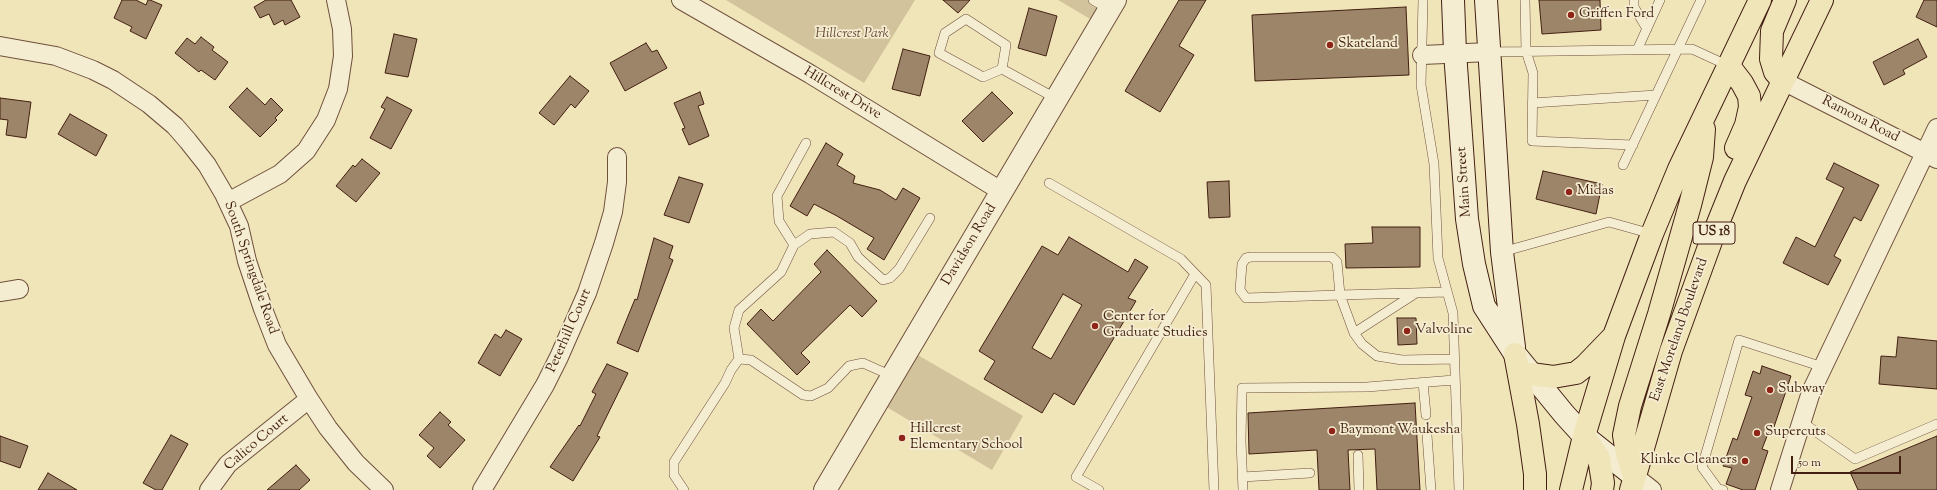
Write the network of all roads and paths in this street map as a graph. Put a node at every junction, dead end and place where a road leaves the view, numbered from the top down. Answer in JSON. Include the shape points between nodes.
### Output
{"nodes":[{"id":1,"x":336,"y":0,"type":"edge"},
{"id":2,"x":681,"y":0,"type":"edge"},
{"id":3,"x":1423,"y":0,"type":"edge"},
{"id":4,"x":1453,"y":0,"type":"edge"},
{"id":5,"x":1486,"y":0,"type":"edge"},
{"id":6,"x":1524,"y":0,"type":"edge"},
{"id":7,"x":1634,"y":0,"type":"edge"},
{"id":8,"x":1660,"y":0,"type":"edge"},
{"id":9,"x":1701,"y":0,"type":"edge"},
{"id":10,"x":1760,"y":0,"type":"edge"},
{"id":11,"x":1785,"y":0,"type":"edge"},
{"id":12,"x":1822,"y":0,"type":"edge"},
{"id":13,"x":1106,"y":3,"type":"edge"},
{"id":14,"x":1647,"y":29,"type":"junction"},
{"id":15,"x":0,"y":46,"type":"edge"},
{"id":16,"x":1638,"y":48,"type":"junction"},
{"id":17,"x":1677,"y":49,"type":"junction"},
{"id":18,"x":1526,"y":51,"type":"junction"},
{"id":19,"x":1454,"y":52,"type":"junction"},
{"id":20,"x":1490,"y":52,"type":"junction"},
{"id":21,"x":1422,"y":55,"type":"junction"},
{"id":22,"x":1728,"y":66,"type":"junction"},
{"id":23,"x":1002,"y":69,"type":"junction"},
{"id":24,"x":1783,"y":81,"type":"junction"},
{"id":25,"x":1656,"y":95,"type":"junction"},
{"id":26,"x":1056,"y":99,"type":"junction"},
{"id":27,"x":1532,"y":103,"type":"junction"},
{"id":28,"x":1706,"y":114,"type":"junction"},
{"id":29,"x":1937,"y":128,"type":"edge"},
{"id":30,"x":806,"y":143,"type":"dead end"},
{"id":31,"x":1633,"y":145,"type":"junction"},
{"id":32,"x":1931,"y":156,"type":"edge"},
{"id":33,"x":617,"y":157,"type":"dead end"},
{"id":34,"x":1623,"y":165,"type":"dead end"},
{"id":35,"x":1465,"y":177,"type":"junction"},
{"id":36,"x":1049,"y":183,"type":"dead end"},
{"id":37,"x":1001,"y":191,"type":"junction"},
{"id":38,"x":228,"y":202,"type":"junction"},
{"id":39,"x":930,"y":218,"type":"dead end"},
{"id":40,"x":1652,"y":234,"type":"junction"},
{"id":41,"x":794,"y":246,"type":"junction"},
{"id":42,"x":1502,"y":252,"type":"junction"},
{"id":43,"x":1195,"y":274,"type":"junction"},
{"id":44,"x":1698,"y":274,"type":"junction"},
{"id":45,"x":19,"y":288,"type":"dead end"},
{"id":46,"x":0,"y":292,"type":"edge"},
{"id":47,"x":1447,"y":292,"type":"junction"},
{"id":48,"x":1417,"y":293,"type":"junction"},
{"id":49,"x":1340,"y":295,"type":"junction"},
{"id":50,"x":1354,"y":333,"type":"junction"},
{"id":51,"x":1614,"y":336,"type":"junction"},
{"id":52,"x":1515,"y":354,"type":"junction"},
{"id":53,"x":1454,"y":358,"type":"junction"},
{"id":54,"x":739,"y":360,"type":"junction"},
{"id":55,"x":1823,"y":367,"type":"junction"},
{"id":56,"x":1531,"y":374,"type":"junction"},
{"id":57,"x":892,"y":376,"type":"junction"},
{"id":58,"x":1454,"y":380,"type":"junction"},
{"id":59,"x":1423,"y":382,"type":"junction"},
{"id":60,"x":309,"y":400,"type":"junction"},
{"id":61,"x":1426,"y":415,"type":"dead end"},
{"id":62,"x":1802,"y":422,"type":"junction"},
{"id":63,"x":1937,"y":424,"type":"edge"},
{"id":64,"x":1427,"y":435,"type":"dead end"},
{"id":65,"x":1584,"y":436,"type":"junction"},
{"id":66,"x":1358,"y":456,"type":"dead end"},
{"id":67,"x":1310,"y":473,"type":"dead end"},
{"id":68,"x":1242,"y":477,"type":"junction"},
{"id":69,"x":1632,"y":483,"type":"edge"},
{"id":70,"x":209,"y":490,"type":"edge"},
{"id":71,"x":384,"y":490,"type":"edge"},
{"id":72,"x":482,"y":490,"type":"edge"},
{"id":73,"x":684,"y":490,"type":"edge"},
{"id":74,"x":825,"y":490,"type":"edge"},
{"id":75,"x":1099,"y":490,"type":"edge"},
{"id":76,"x":1214,"y":490,"type":"edge"},
{"id":77,"x":1243,"y":490,"type":"edge"},
{"id":78,"x":1359,"y":490,"type":"edge"},
{"id":79,"x":1431,"y":490,"type":"edge"},
{"id":80,"x":1459,"y":490,"type":"edge"},
{"id":81,"x":1535,"y":490,"type":"edge"},
{"id":82,"x":1572,"y":490,"type":"edge"},
{"id":83,"x":1602,"y":490,"type":"edge"},
{"id":84,"x":1652,"y":490,"type":"edge"},
{"id":85,"x":1723,"y":490,"type":"edge"},
{"id":86,"x":1780,"y":490,"type":"edge"}],
"edges":[{"from":1,"to":38,"type":"street","via":[[342,29],[343,56],[338,89],[326,120],[306,151],[280,174]]},
{"from":2,"to":37,"type":"street","name":"Hillcrest Drive","via":[[810,74]]},
{"from":3,"to":21,"type":"lane"},
{"from":4,"to":19,"type":"main road","name":"Main Street"},
{"from":5,"to":20,"type":"main road"},
{"from":6,"to":18,"type":"lane"},
{"from":7,"to":14,"type":"lane","via":[[1634,7]]},
{"from":8,"to":14,"type":"lane"},
{"from":9,"to":17,"type":"lane"},
{"from":10,"to":22,"type":"main road"},
{"from":11,"to":24,"type":"main road","via":[[1772,31],[1771,58],[1775,72]]},
{"from":12,"to":24,"type":"main road","name":"East Moreland Boulevard","number":"US 18"},
{"from":13,"to":26,"type":"main road","name":"Davidson Road"},
{"from":14,"to":16,"type":"lane"},
{"from":15,"to":38,"type":"street","name":"South Springdale Road","via":[[33,51],[75,63],[130,91],[165,117],[188,141],[207,165]]},
{"from":16,"to":17,"type":"lane"},
{"from":16,"to":18,"type":"lane"},
{"from":17,"to":22,"type":"lane","via":[[1692,49]]},
{"from":17,"to":25,"type":"lane"},
{"from":18,"to":20,"type":"lane"},
{"from":18,"to":27,"type":"lane","via":[[1533,73]]},
{"from":19,"to":20,"type":"street"},
{"from":19,"to":21,"type":"street"},
{"from":19,"to":35,"type":"main road","name":"Main Street"},
{"from":20,"to":42,"type":"main road"},
{"from":21,"to":47,"type":"lane","via":[[1422,85],[1434,164],[1438,258],[1440,274]]},
{"from":22,"to":28,"type":"main road"},
{"from":22,"to":44,"type":"main road","via":[[1749,96],[1750,107],[1746,125],[1708,212]]},
{"from":23,"to":23,"type":"lane","via":[[1006,45],[966,19],[945,33],[939,53],[983,78]]},
{"from":23,"to":26,"type":"lane"},
{"from":24,"to":32,"type":"street","name":"Ramona Road"},
{"from":24,"to":44,"type":"main road","name":"East Moreland Boulevard","number":"US 18","via":[[1735,181]]},
{"from":25,"to":27,"type":"lane"},
{"from":25,"to":31,"type":"lane"},
{"from":26,"to":37,"type":"main road","name":"Davidson Road"},
{"from":27,"to":31,"type":"lane","via":[[1532,141]]},
{"from":28,"to":40,"type":"main road","via":[[1679,169]]},
{"from":28,"to":69,"type":"main road","via":[[1702,157],[1690,205],[1630,406],[1624,435]]},
{"from":29,"to":32,"type":"street"},
{"from":30,"to":41,"type":"lane","via":[[777,196],[779,221]]},
{"from":31,"to":34,"type":"lane"},
{"from":32,"to":55,"type":"street"},
{"from":33,"to":72,"type":"street","name":"Peterhill Court","via":[[613,212],[587,293],[545,385]]},
{"from":35,"to":42,"type":"main road","via":[[1476,202],[1481,241],[1492,250]]},
{"from":35,"to":52,"type":"main road","name":"Main Street","via":[[1472,256],[1484,306]]},
{"from":36,"to":43,"type":"lane","via":[[1181,259]]},
{"from":37,"to":57,"type":"main road","name":"Davidson Road"},
{"from":38,"to":60,"type":"street","name":"South Springdale Road","via":[[266,316],[278,345]]},
{"from":39,"to":41,"type":"lane","via":[[899,269],[890,278],[883,280],[858,257],[850,243],[834,232],[810,234]]},
{"from":40,"to":42,"type":"lane","via":[[1608,222]]},
{"from":40,"to":51,"type":"main road"},
{"from":41,"to":54,"type":"lane","via":[[781,272],[739,310],[734,328]]},
{"from":42,"to":52,"type":"main road"},
{"from":43,"to":75,"type":"lane","via":[[1076,477]]},
{"from":43,"to":76,"type":"lane","via":[[1206,285]]},
{"from":44,"to":69,"type":"main road","name":"East Moreland Boulevard","number":"US 18","via":[[1671,351]]},
{"from":45,"to":46,"type":"street"},
{"from":47,"to":48,"type":"lane"},
{"from":47,"to":53,"type":"lane","via":[[1453,313]]},
{"from":48,"to":49,"type":"lane"},
{"from":48,"to":50,"type":"lane"},
{"from":49,"to":49,"type":"lane","via":[[1337,262],[1332,257],[1251,257],[1246,258],[1242,264],[1240,290],[1246,298]]},
{"from":49,"to":50,"type":"lane"},
{"from":50,"to":53,"type":"lane","via":[[1362,344],[1377,356],[1402,360]]},
{"from":51,"to":56,"type":"main road","via":[[1576,373],[1553,377]]},
{"from":51,"to":65,"type":"main road"},
{"from":52,"to":56,"type":"main road","name":"Main Street"},
{"from":52,"to":81,"type":"main road","via":[[1529,431]]},
{"from":53,"to":58,"type":"lane"},
{"from":54,"to":57,"type":"lane","via":[[751,360],[803,395],[811,396],[828,388],[849,366],[863,363]]},
{"from":54,"to":73,"type":"lane","via":[[730,370],[725,383],[674,462],[674,475]]},
{"from":55,"to":62,"type":"street","via":[[1811,392]]},
{"from":55,"to":85,"type":"lane","via":[[1740,340],[1702,467],[1718,489]]},
{"from":56,"to":65,"type":"main road","name":"Main Street"},
{"from":57,"to":74,"type":"main road","name":"Davidson Road"},
{"from":58,"to":59,"type":"lane"},
{"from":58,"to":80,"type":"lane"},
{"from":59,"to":61,"type":"lane"},
{"from":59,"to":68,"type":"lane","via":[[1366,387],[1242,388]]},
{"from":60,"to":70,"type":"street","name":"Calico Court","via":[[228,464]]},
{"from":60,"to":71,"type":"street","name":"South Springdale Road","via":[[356,463]]},
{"from":62,"to":63,"type":"lane","via":[[1855,459]]},
{"from":62,"to":86,"type":"street"},
{"from":64,"to":79,"type":"lane"},
{"from":65,"to":69,"type":"main road","name":"Main Street"},
{"from":65,"to":82,"type":"main road"},
{"from":65,"to":83,"type":"main road","via":[[1599,458]]},
{"from":66,"to":78,"type":"lane"},
{"from":67,"to":68,"type":"lane"},
{"from":68,"to":77,"type":"lane"},
{"from":69,"to":84,"type":"street"}]}
